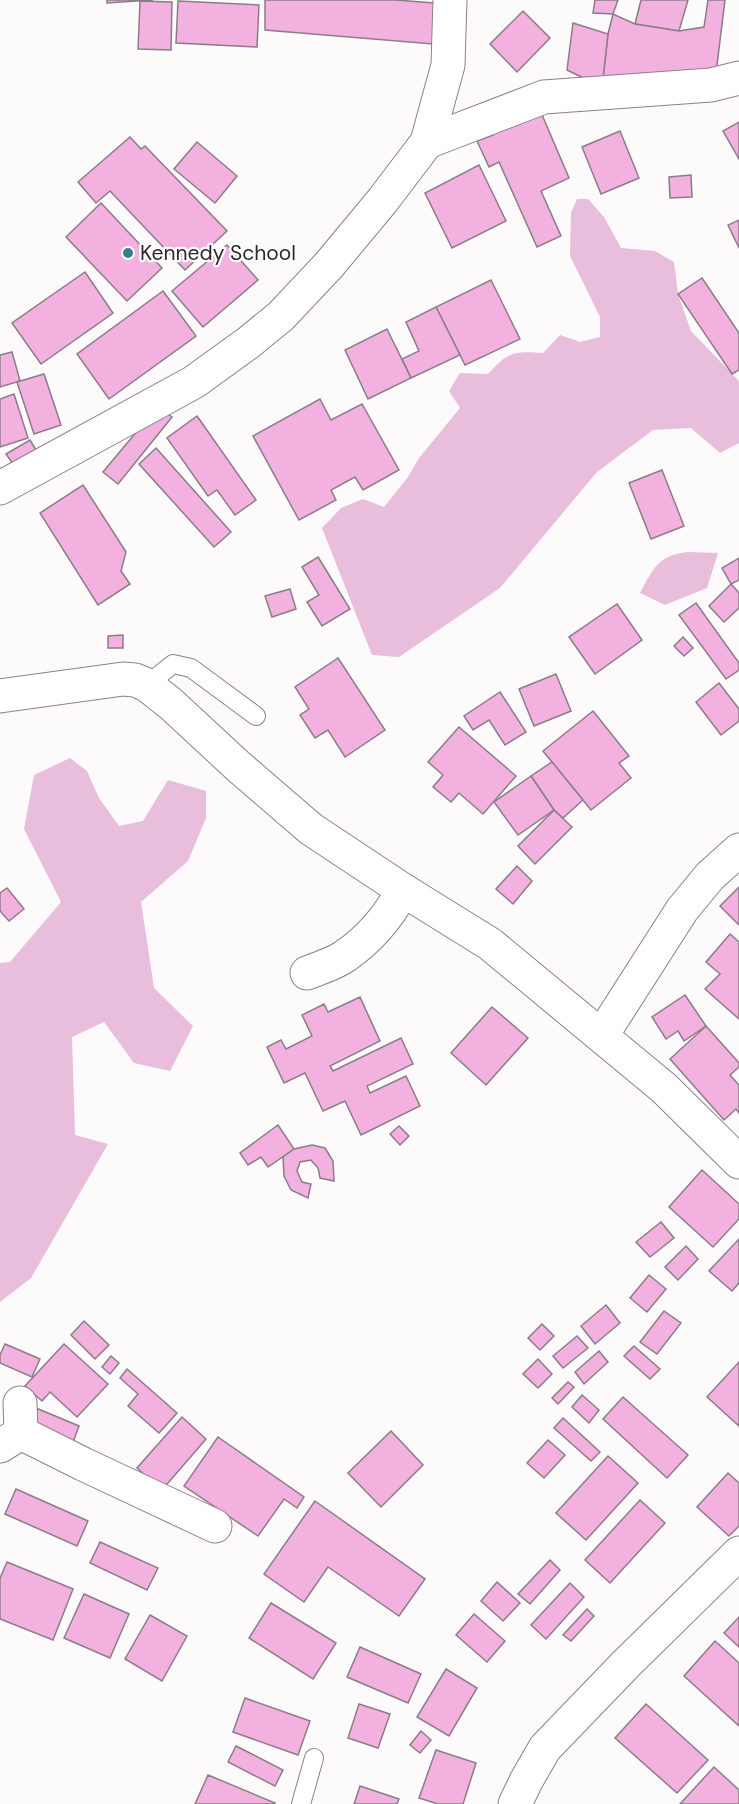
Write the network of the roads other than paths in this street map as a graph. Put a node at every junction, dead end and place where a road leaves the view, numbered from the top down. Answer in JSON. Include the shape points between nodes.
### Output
{"nodes":[{"id":1,"x":450,"y":0,"type":"edge"},
{"id":2,"x":739,"y":78,"type":"edge"},
{"id":3,"x":427,"y":142,"type":"junction"},
{"id":4,"x":0,"y":488,"type":"edge"},
{"id":5,"x":147,"y":685,"type":"junction"},
{"id":6,"x":0,"y":696,"type":"edge"},
{"id":7,"x":256,"y":716,"type":"dead end"},
{"id":8,"x":739,"y":850,"type":"edge"},
{"id":9,"x":402,"y":890,"type":"junction"},
{"id":10,"x":307,"y":974,"type":"dead end"},
{"id":11,"x":602,"y":1035,"type":"junction"},
{"id":12,"x":739,"y":1162,"type":"edge"},
{"id":13,"x":14,"y":1427,"type":"edge"},
{"id":14,"x":215,"y":1526,"type":"dead end"},
{"id":15,"x":739,"y":1553,"type":"edge"},
{"id":16,"x":314,"y":1758,"type":"dead end"},
{"id":17,"x":301,"y":1804,"type":"edge"},
{"id":18,"x":515,"y":1804,"type":"edge"}],
"edges":[{"from":1,"to":3,"type":"street","via":[[448,65]]},
{"from":2,"to":3,"type":"street","via":[[711,85],[544,97]]},
{"from":3,"to":4,"type":"street","via":[[329,265],[281,316],[248,343],[194,382]]},
{"from":5,"to":6,"type":"street","via":[[123,679]]},
{"from":5,"to":7,"type":"lane","via":[[173,664],[191,668]]},
{"from":5,"to":9,"type":"street","via":[[302,822]]},
{"from":8,"to":11,"type":"street","via":[[710,876],[682,910]]},
{"from":9,"to":10,"type":"street","via":[[377,928],[344,957]]},
{"from":9,"to":11,"type":"street","via":[[490,944]]},
{"from":11,"to":12,"type":"street","via":[[664,1088]]},
{"from":13,"to":14,"type":"street"},
{"from":15,"to":18,"type":"street","via":[[545,1748]]},
{"from":16,"to":17,"type":"lane"}]}
